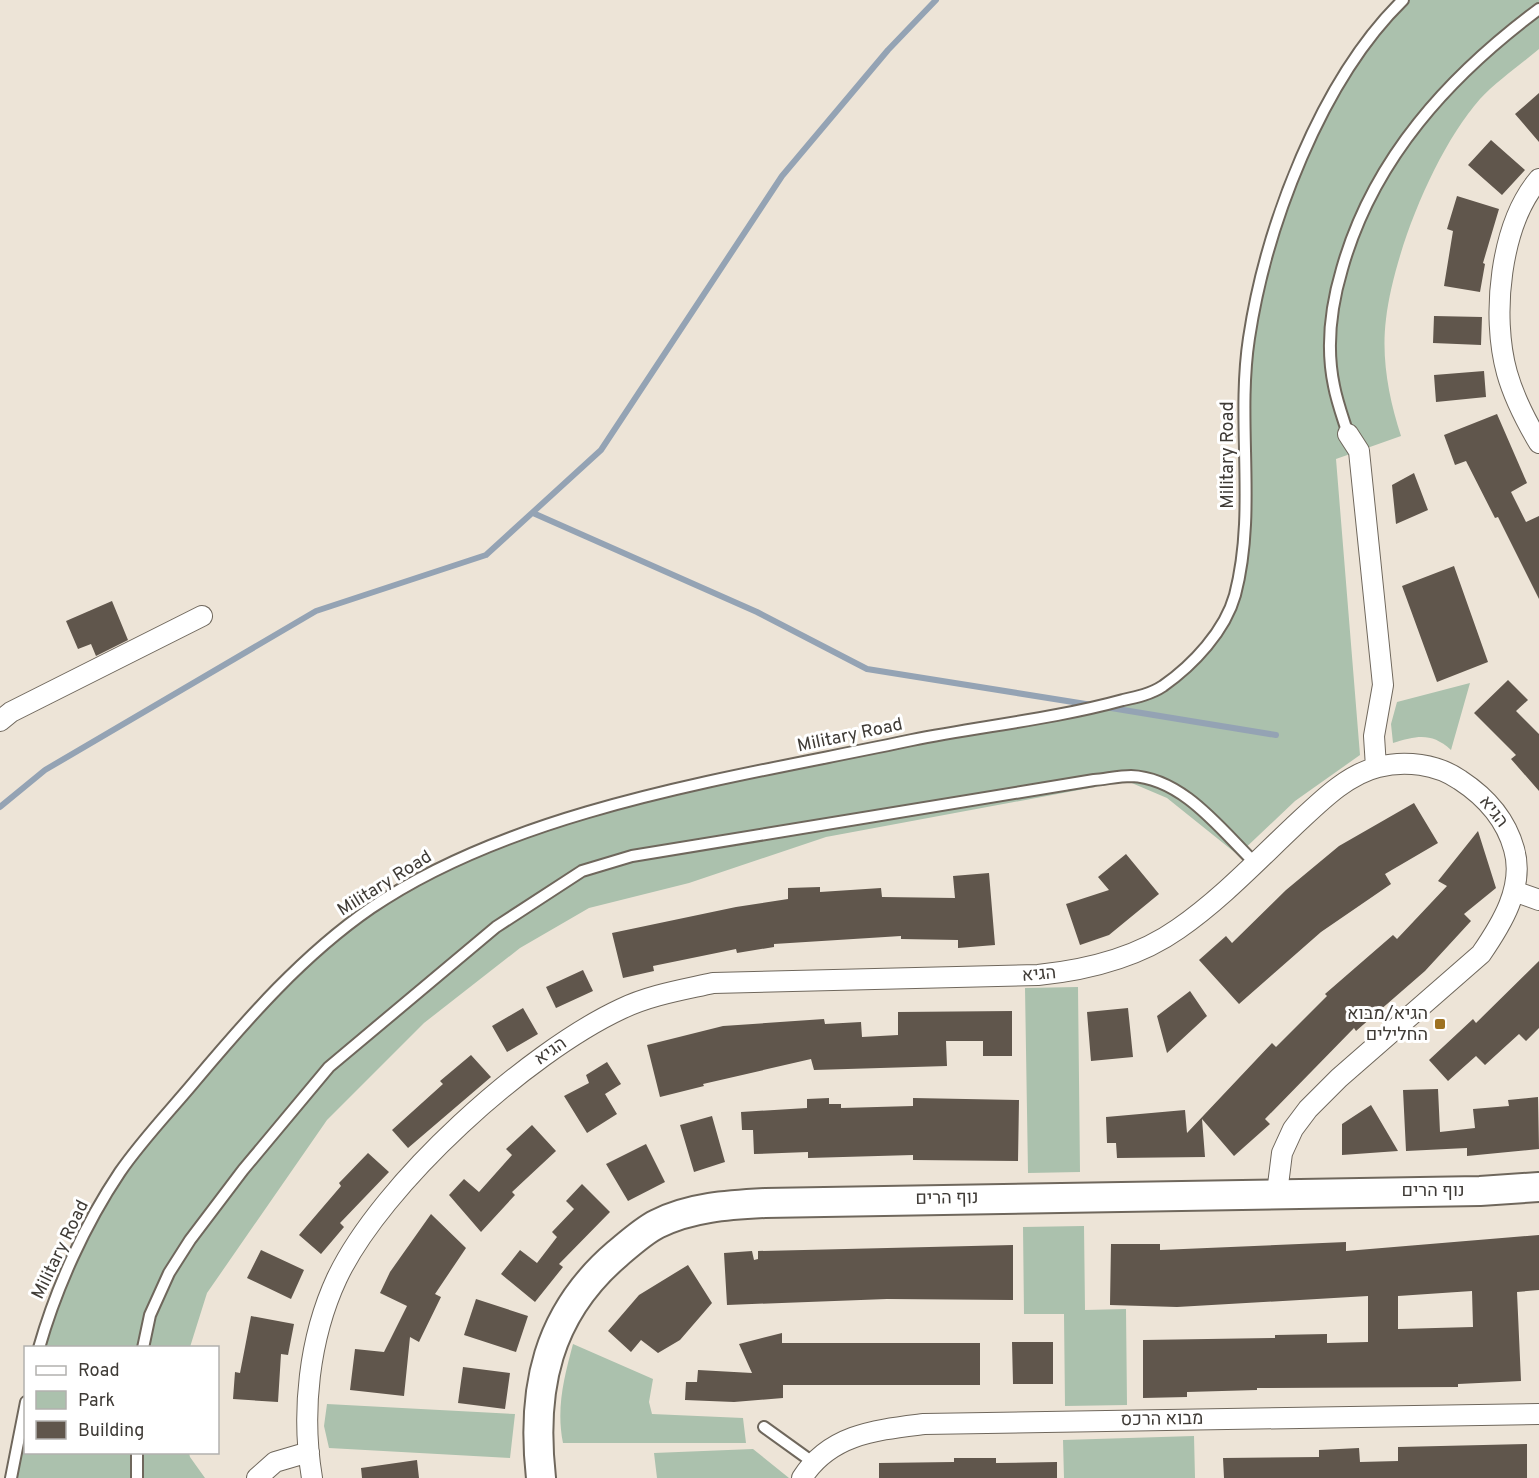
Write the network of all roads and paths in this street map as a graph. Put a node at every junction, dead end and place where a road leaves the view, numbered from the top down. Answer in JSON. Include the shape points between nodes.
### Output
{"nodes":[{"id":1,"x":1403,"y":0,"type":"edge"},
{"id":2,"x":1539,"y":9,"type":"edge"},
{"id":3,"x":1539,"y":179,"type":"edge"},
{"id":4,"x":1348,"y":434,"type":"joint"},
{"id":5,"x":1539,"y":443,"type":"edge"},
{"id":6,"x":202,"y":616,"type":"dead end"},
{"id":7,"x":0,"y":721,"type":"edge"},
{"id":8,"x":1376,"y":767,"type":"junction"},
{"id":9,"x":1255,"y":863,"type":"junction"},
{"id":10,"x":1514,"y":891,"type":"junction"},
{"id":11,"x":1539,"y":900,"type":"edge"},
{"id":12,"x":1539,"y":1186,"type":"edge"},
{"id":13,"x":1277,"y":1193,"type":"junction"},
{"id":14,"x":39,"y":1346,"type":"edge"},
{"id":15,"x":143,"y":1346,"type":"edge"},
{"id":16,"x":24,"y":1412,"type":"edge"},
{"id":17,"x":1539,"y":1414,"type":"edge"},
{"id":18,"x":764,"y":1426,"type":"dead end"},
{"id":19,"x":309,"y":1452,"type":"junction"},
{"id":20,"x":137,"y":1454,"type":"edge"},
{"id":21,"x":808,"y":1470,"type":"edge"},
{"id":22,"x":11,"y":1478,"type":"edge"},
{"id":23,"x":137,"y":1478,"type":"edge"},
{"id":24,"x":257,"y":1478,"type":"edge"},
{"id":25,"x":312,"y":1478,"type":"edge"},
{"id":26,"x":541,"y":1478,"type":"edge"}],
"edges":[{"from":1,"to":14,"type":"lane","name":"Military Road","via":[[1355,56],[1314,130],[1281,211],[1259,282],[1248,343],[1244,540],[1234,600],[1209,643],[1181,672],[1156,691],[1094,708],[950,732],[617,804],[506,840],[427,874],[370,909],[316,950],[238,1030],[153,1131],[120,1172],[89,1226],[47,1318]]},
{"from":2,"to":4,"type":"lane","via":[[1467,71],[1416,126],[1389,161],[1365,203],[1336,290],[1330,334],[1333,385]]},
{"from":3,"to":5,"type":"street","via":[[1506,249],[1500,285],[1500,332],[1506,371]]},
{"from":4,"to":8,"type":"street","via":[[1359,452],[1383,685],[1374,736]]},
{"from":6,"to":7,"type":"street"},
{"from":8,"to":9,"type":"street","name":"הגיא","via":[[1346,782],[1318,804]]},
{"from":8,"to":10,"type":"street","name":"הגיא","via":[[1403,763],[1434,767],[1480,793],[1509,833],[1516,855]]},
{"from":9,"to":15,"type":"lane","via":[[1192,801],[1151,779],[1131,776],[632,856],[582,871],[495,927],[329,1067],[190,1240],[150,1315]]},
{"from":9,"to":19,"type":"street","name":"הגיא","via":[[1177,931],[1116,961],[1038,975],[713,983],[665,993],[621,1009],[581,1031],[511,1081],[432,1153],[356,1244],[323,1314],[311,1372]]},
{"from":10,"to":11,"type":"street"},
{"from":10,"to":13,"type":"street","name":"הגיא","via":[[1499,928],[1481,954],[1308,1109],[1282,1153]]},
{"from":12,"to":13,"type":"street","name":"נוף הרים","via":[[1480,1191]]},
{"from":13,"to":26,"type":"street","name":"נוף הרים","via":[[719,1205],[657,1225],[593,1275],[558,1329],[546,1360],[539,1396],[537,1441]]},
{"from":16,"to":22,"type":"lane"},
{"from":17,"to":21,"type":"street","name":"מבוא הרכס","via":[[924,1424],[853,1436],[826,1450]]},
{"from":18,"to":21,"type":"lane"},
{"from":19,"to":24,"type":"street","via":[[275,1462]]},
{"from":19,"to":25,"type":"street","name":"הגיא"},
{"from":20,"to":23,"type":"lane"}]}
